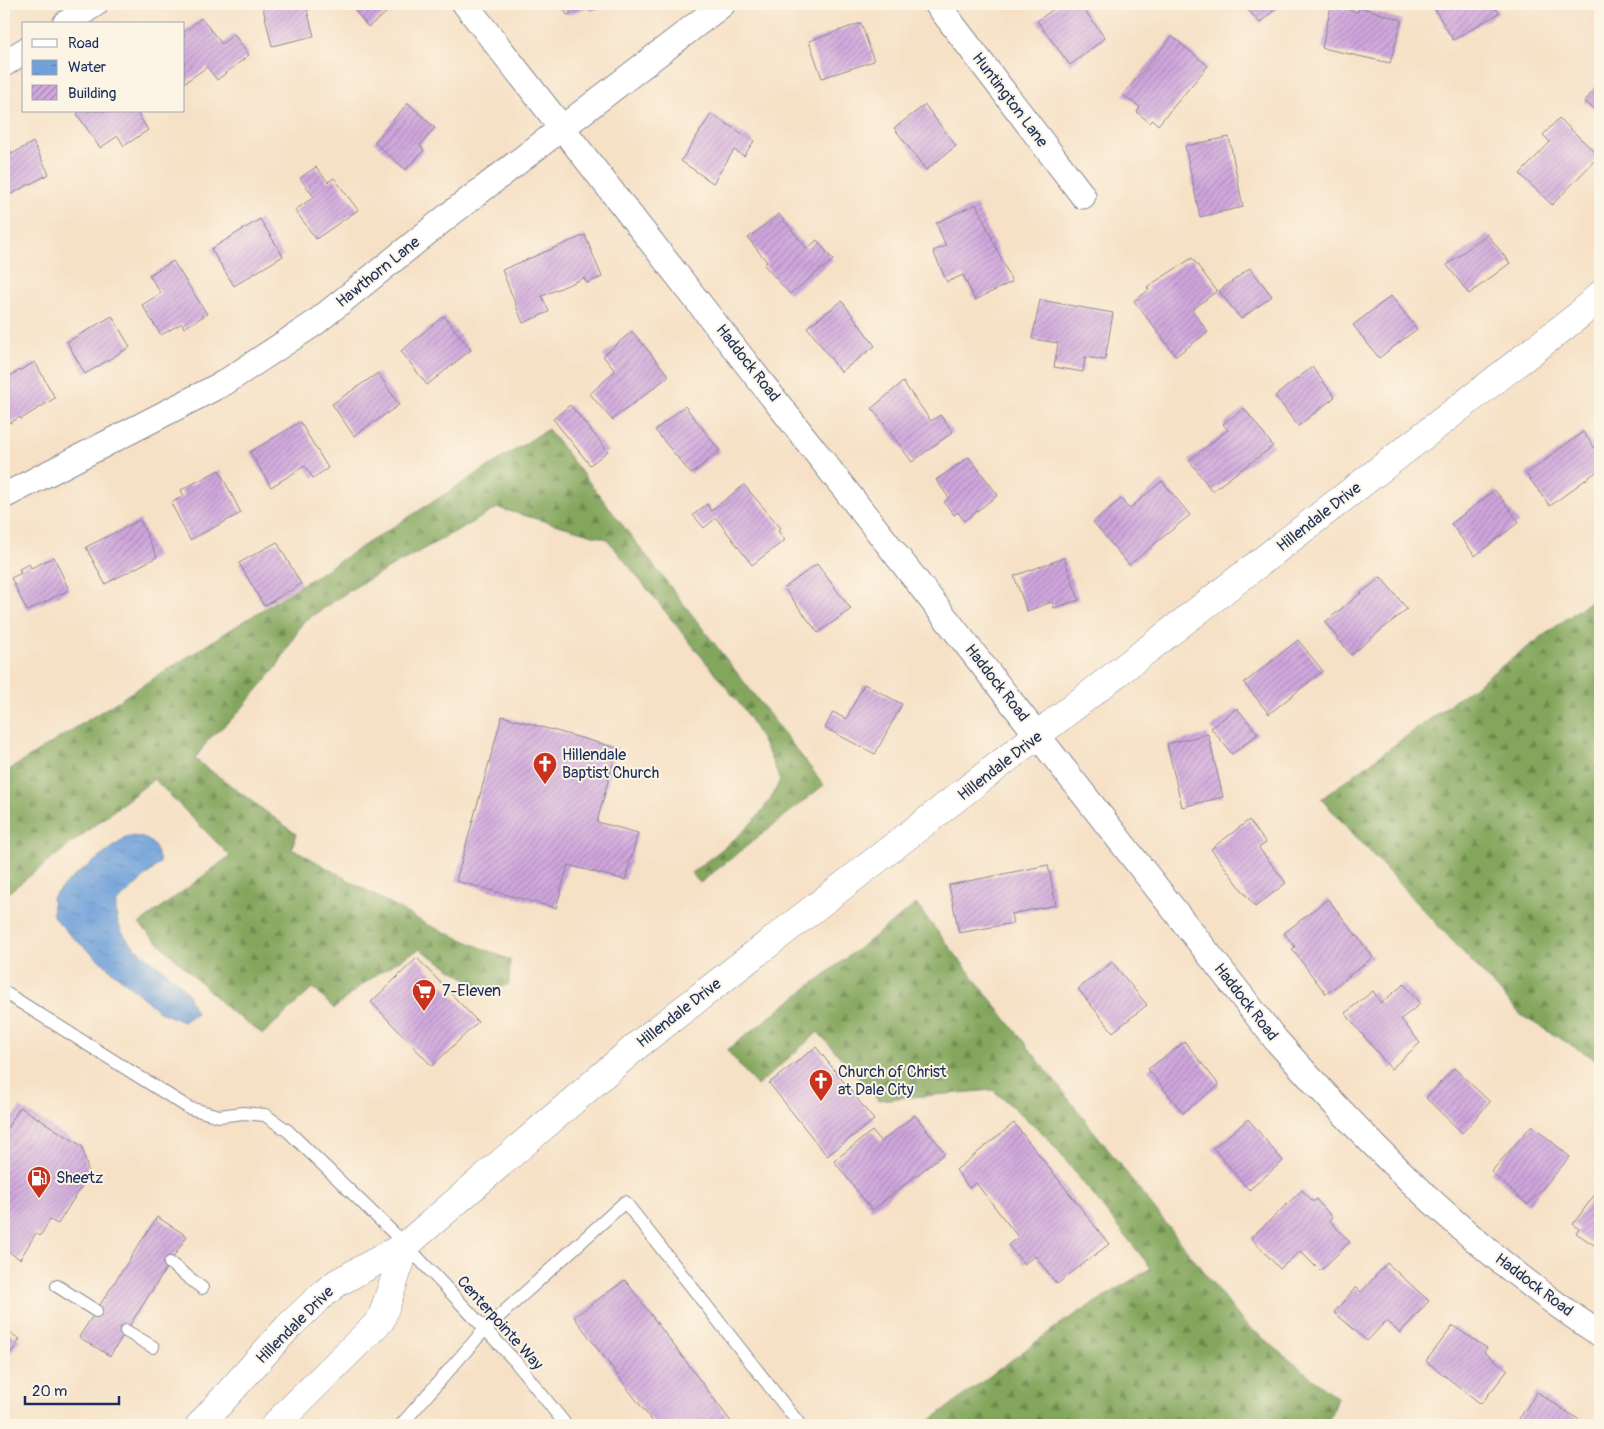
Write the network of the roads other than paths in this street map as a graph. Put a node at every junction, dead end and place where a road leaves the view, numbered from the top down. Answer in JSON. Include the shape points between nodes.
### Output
{"nodes":[{"id":1,"x":95,"y":4,"type":"edge"},
{"id":2,"x":466,"y":4,"type":"edge"},
{"id":3,"x":723,"y":4,"type":"edge"},
{"id":4,"x":937,"y":4,"type":"edge"},
{"id":5,"x":68,"y":22,"type":"edge"},
{"id":6,"x":22,"y":52,"type":"edge"},
{"id":7,"x":4,"y":64,"type":"edge"},
{"id":8,"x":564,"y":127,"type":"junction"},
{"id":9,"x":1083,"y":196,"type":"dead end"},
{"id":10,"x":1600,"y":295,"type":"edge"},
{"id":11,"x":4,"y":496,"type":"edge"},
{"id":12,"x":1038,"y":736,"type":"junction"},
{"id":13,"x":4,"y":992,"type":"edge"},
{"id":14,"x":406,"y":1245,"type":"junction"},
{"id":15,"x":170,"y":1262,"type":"dead end"},
{"id":16,"x":57,"y":1286,"type":"dead end"},
{"id":17,"x":202,"y":1288,"type":"dead end"},
{"id":18,"x":96,"y":1311,"type":"dead end"},
{"id":19,"x":485,"y":1329,"type":"junction"},
{"id":20,"x":126,"y":1331,"type":"dead end"},
{"id":21,"x":1600,"y":1334,"type":"edge"},
{"id":22,"x":153,"y":1347,"type":"dead end"},
{"id":23,"x":200,"y":1425,"type":"edge"},
{"id":24,"x":275,"y":1425,"type":"edge"},
{"id":25,"x":401,"y":1425,"type":"edge"},
{"id":26,"x":566,"y":1425,"type":"edge"},
{"id":27,"x":800,"y":1425,"type":"edge"}],
"edges":[{"from":1,"to":5,"type":"street"},
{"from":2,"to":8,"type":"street","name":"Haddock Road"},
{"from":3,"to":8,"type":"street","name":"Hawthorn Lane"},
{"from":4,"to":9,"type":"street","name":"Huntington Lane"},
{"from":6,"to":7,"type":"street"},
{"from":8,"to":11,"type":"street","name":"Hawthorn Lane","via":[[315,323],[224,383]]},
{"from":8,"to":12,"type":"street","name":"Haddock Road"},
{"from":10,"to":12,"type":"main road","name":"Hillendale Drive","via":[[1579,315]]},
{"from":12,"to":14,"type":"main road","name":"Hillendale Drive","via":[[639,1044]]},
{"from":12,"to":21,"type":"street","name":"Haddock Road","via":[[1276,1040],[1347,1119],[1449,1218],[1519,1276]]},
{"from":13,"to":14,"type":"lane","name":"Centerpointe Way","via":[[189,1108],[219,1116],[243,1112],[265,1115],[288,1131]]},
{"from":14,"to":19,"type":"lane","name":"Centerpointe Way"},
{"from":14,"to":23,"type":"main road","name":"Hillendale Drive","via":[[323,1294],[288,1327]]},
{"from":14,"to":24,"type":"main road","via":[[380,1320]]},
{"from":15,"to":17,"type":"lane"},
{"from":16,"to":18,"type":"lane"},
{"from":19,"to":25,"type":"lane"},
{"from":19,"to":26,"type":"lane","name":"Centerpointe Way"},
{"from":19,"to":27,"type":"lane","via":[[625,1202]]},
{"from":20,"to":22,"type":"lane"}]}
